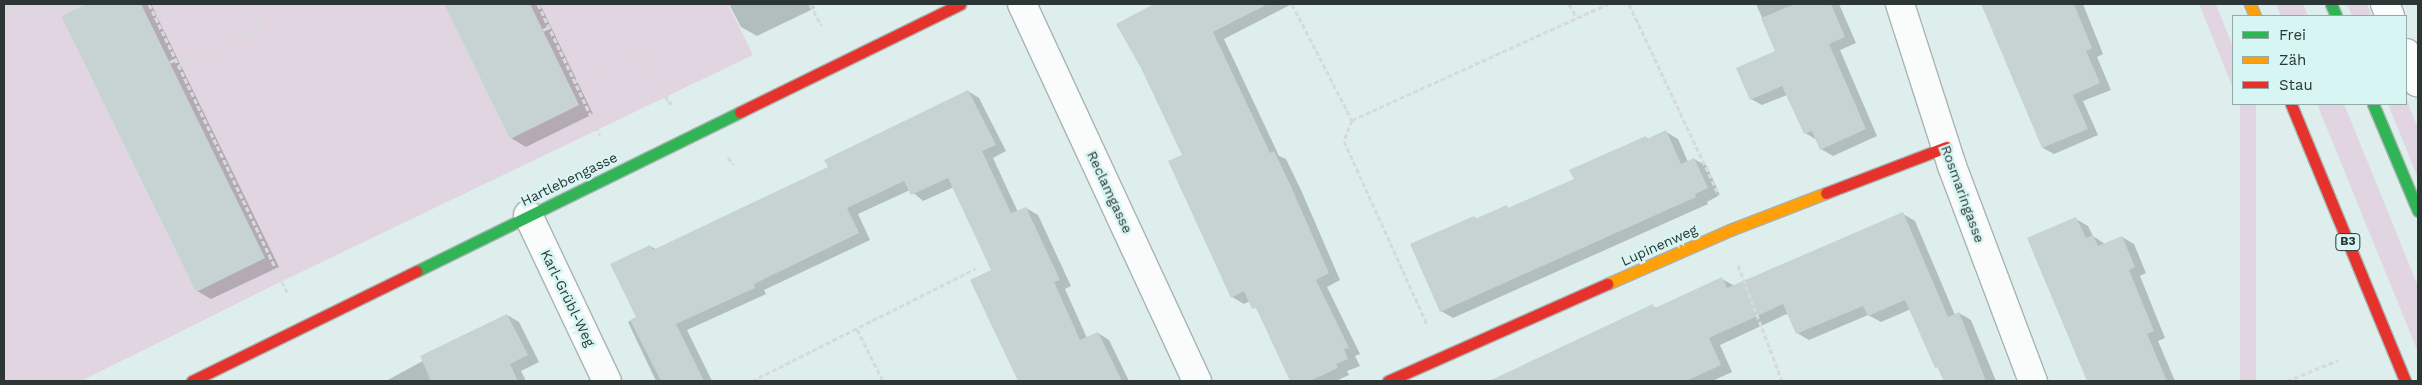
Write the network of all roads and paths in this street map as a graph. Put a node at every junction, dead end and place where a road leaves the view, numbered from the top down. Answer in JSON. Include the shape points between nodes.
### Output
{"nodes":[{"id":1,"x":71,"y":4,"type":"edge"},
{"id":2,"x":150,"y":4,"type":"edge"},
{"id":3,"x":184,"y":4,"type":"edge"},
{"id":4,"x":249,"y":4,"type":"edge"},
{"id":5,"x":538,"y":4,"type":"edge"},
{"id":6,"x":810,"y":4,"type":"edge"},
{"id":7,"x":960,"y":4,"type":"edge"},
{"id":8,"x":1022,"y":4,"type":"edge"},
{"id":9,"x":1292,"y":4,"type":"edge"},
{"id":10,"x":1569,"y":4,"type":"edge"},
{"id":11,"x":1608,"y":4,"type":"edge"},
{"id":12,"x":1629,"y":4,"type":"edge"},
{"id":13,"x":1900,"y":4,"type":"edge"},
{"id":14,"x":4,"y":11,"type":"edge"},
{"id":15,"x":156,"y":17,"type":"junction"},
{"id":16,"x":1577,"y":18,"type":"junction"},
{"id":17,"x":821,"y":26,"type":"dead end"},
{"id":18,"x":549,"y":27,"type":"junction"},
{"id":19,"x":543,"y":30,"type":"dead end"},
{"id":20,"x":2407,"y":56,"type":"edge"},
{"id":21,"x":176,"y":59,"type":"junction"},
{"id":22,"x":170,"y":62,"type":"dead end"},
{"id":23,"x":179,"y":65,"type":"junction"},
{"id":24,"x":576,"y":81,"type":"junction"},
{"id":25,"x":2418,"y":83,"type":"edge"},
{"id":26,"x":668,"y":101,"type":"dead end"},
{"id":27,"x":2291,"y":105,"type":"edge"},
{"id":28,"x":2373,"y":105,"type":"edge"},
{"id":29,"x":1352,"y":120,"type":"junction"},
{"id":30,"x":600,"y":135,"type":"dead end"},
{"id":31,"x":1946,"y":147,"type":"junction"},
{"id":32,"x":234,"y":180,"type":"junction"},
{"id":33,"x":228,"y":183,"type":"dead end"},
{"id":34,"x":1722,"y":202,"type":"dead end"},
{"id":35,"x":2418,"y":211,"type":"edge"},
{"id":36,"x":528,"y":215,"type":"junction"},
{"id":37,"x":1737,"y":261,"type":"dead end"},
{"id":38,"x":975,"y":269,"type":"dead end"},
{"id":39,"x":305,"y":328,"type":"junction"},
{"id":40,"x":1429,"y":328,"type":"dead end"},
{"id":41,"x":857,"y":329,"type":"junction"},
{"id":42,"x":2338,"y":360,"type":"dead end"},
{"id":43,"x":192,"y":381,"type":"edge"},
{"id":44,"x":607,"y":381,"type":"edge"},
{"id":45,"x":752,"y":381,"type":"edge"},
{"id":46,"x":883,"y":381,"type":"edge"},
{"id":47,"x":1197,"y":381,"type":"edge"},
{"id":48,"x":1388,"y":381,"type":"edge"},
{"id":49,"x":1782,"y":381,"type":"edge"},
{"id":50,"x":2033,"y":381,"type":"edge"},
{"id":51,"x":2287,"y":381,"type":"edge"},
{"id":52,"x":2405,"y":381,"type":"edge"}],
"edges":[{"from":1,"to":14,"type":"path","via":[[58,10]]},
{"from":2,"to":15,"type":"path"},
{"from":3,"to":15,"type":"path"},
{"from":4,"to":23,"type":"path","via":[[260,26]]},
{"from":5,"to":18,"type":"path"},
{"from":6,"to":17,"type":"path"},
{"from":7,"to":36,"type":"street","name":"Hartlebengasse"},
{"from":8,"to":47,"type":"street","name":"Reclamgasse"},
{"from":9,"to":29,"type":"path"},
{"from":10,"to":16,"type":"path"},
{"from":11,"to":16,"type":"path"},
{"from":12,"to":34,"type":"path"},
{"from":13,"to":31,"type":"street","name":"Rosmaringasse"},
{"from":15,"to":21,"type":"path"},
{"from":16,"to":29,"type":"path"},
{"from":18,"to":19,"type":"path"},
{"from":18,"to":24,"type":"path"},
{"from":20,"to":25,"type":"street"},
{"from":21,"to":22,"type":"path"},
{"from":21,"to":23,"type":"path"},
{"from":23,"to":32,"type":"path"},
{"from":24,"to":26,"type":"path","via":[[643,48]]},
{"from":24,"to":30,"type":"path"},
{"from":27,"to":52,"type":"street","number":"B3"},
{"from":28,"to":35,"type":"street"},
{"from":29,"to":40,"type":"path","via":[[1344,142]]},
{"from":31,"to":48,"type":"street","name":"Lupinenweg","via":[[1730,230]]},
{"from":31,"to":50,"type":"street","name":"Rosmaringasse"},
{"from":32,"to":33,"type":"path"},
{"from":32,"to":39,"type":"path"},
{"from":36,"to":39,"type":"street","name":"Hartlebengasse"},
{"from":36,"to":44,"type":"street","name":"Karl-Grübl-Weg"},
{"from":37,"to":49,"type":"path"},
{"from":38,"to":41,"type":"path"},
{"from":39,"to":43,"type":"street","name":"Hartlebengasse"},
{"from":41,"to":45,"type":"path"},
{"from":41,"to":46,"type":"path"},
{"from":42,"to":51,"type":"path"}]}
